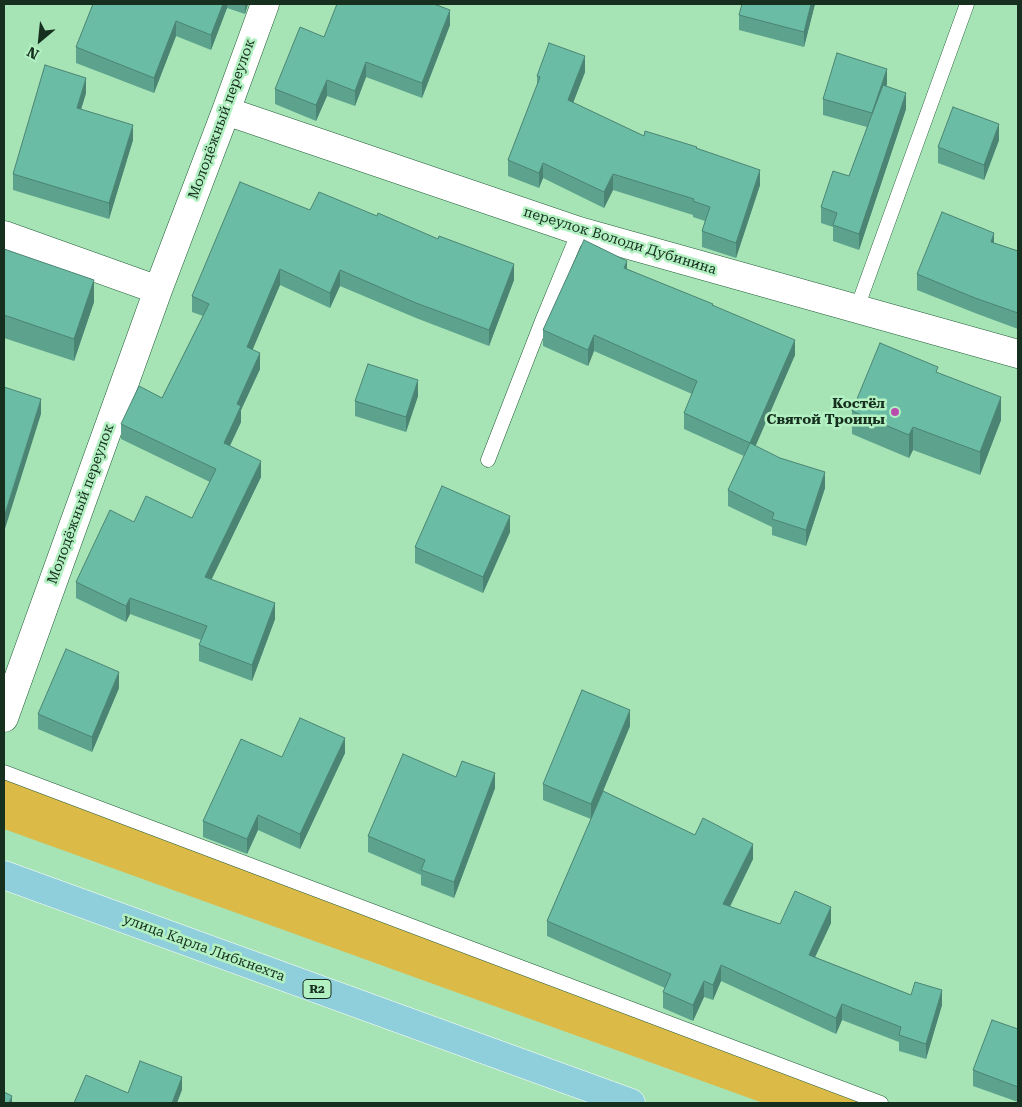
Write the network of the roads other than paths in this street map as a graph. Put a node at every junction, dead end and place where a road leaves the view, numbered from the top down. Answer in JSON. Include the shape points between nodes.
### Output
{"nodes":[{"id":1,"x":265,"y":4,"type":"edge"},
{"id":2,"x":968,"y":4,"type":"edge"},
{"id":3,"x":226,"y":111,"type":"junction"},
{"id":4,"x":579,"y":231,"type":"junction"},
{"id":5,"x":4,"y":235,"type":"edge"},
{"id":6,"x":158,"y":290,"type":"junction"},
{"id":7,"x":857,"y":308,"type":"junction"},
{"id":8,"x":1018,"y":354,"type":"edge"},
{"id":9,"x":488,"y":460,"type":"dead end"},
{"id":10,"x":4,"y":718,"type":"edge"},
{"id":11,"x":4,"y":772,"type":"edge"},
{"id":12,"x":4,"y":875,"type":"edge"},
{"id":13,"x":631,"y":1103,"type":"edge"},
{"id":14,"x":881,"y":1103,"type":"edge"}],
"edges":[{"from":1,"to":3,"type":"street","name":"Молодёжный переулок"},
{"from":2,"to":7,"type":"lane"},
{"from":3,"to":4,"type":"street","name":"переулок Володи Дубинина"},
{"from":3,"to":6,"type":"street","name":"Молодёжный переулок"},
{"from":4,"to":7,"type":"street","name":"переулок Володи Дубинина"},
{"from":4,"to":9,"type":"lane"},
{"from":5,"to":6,"type":"street"},
{"from":6,"to":10,"type":"street","name":"Молодёжный переулок"},
{"from":7,"to":8,"type":"street","name":"переулок Володи Дубинина"},
{"from":11,"to":14,"type":"lane"},
{"from":12,"to":13,"type":"main road","name":"улица Карла Либкнехта","number":"R2"}]}
